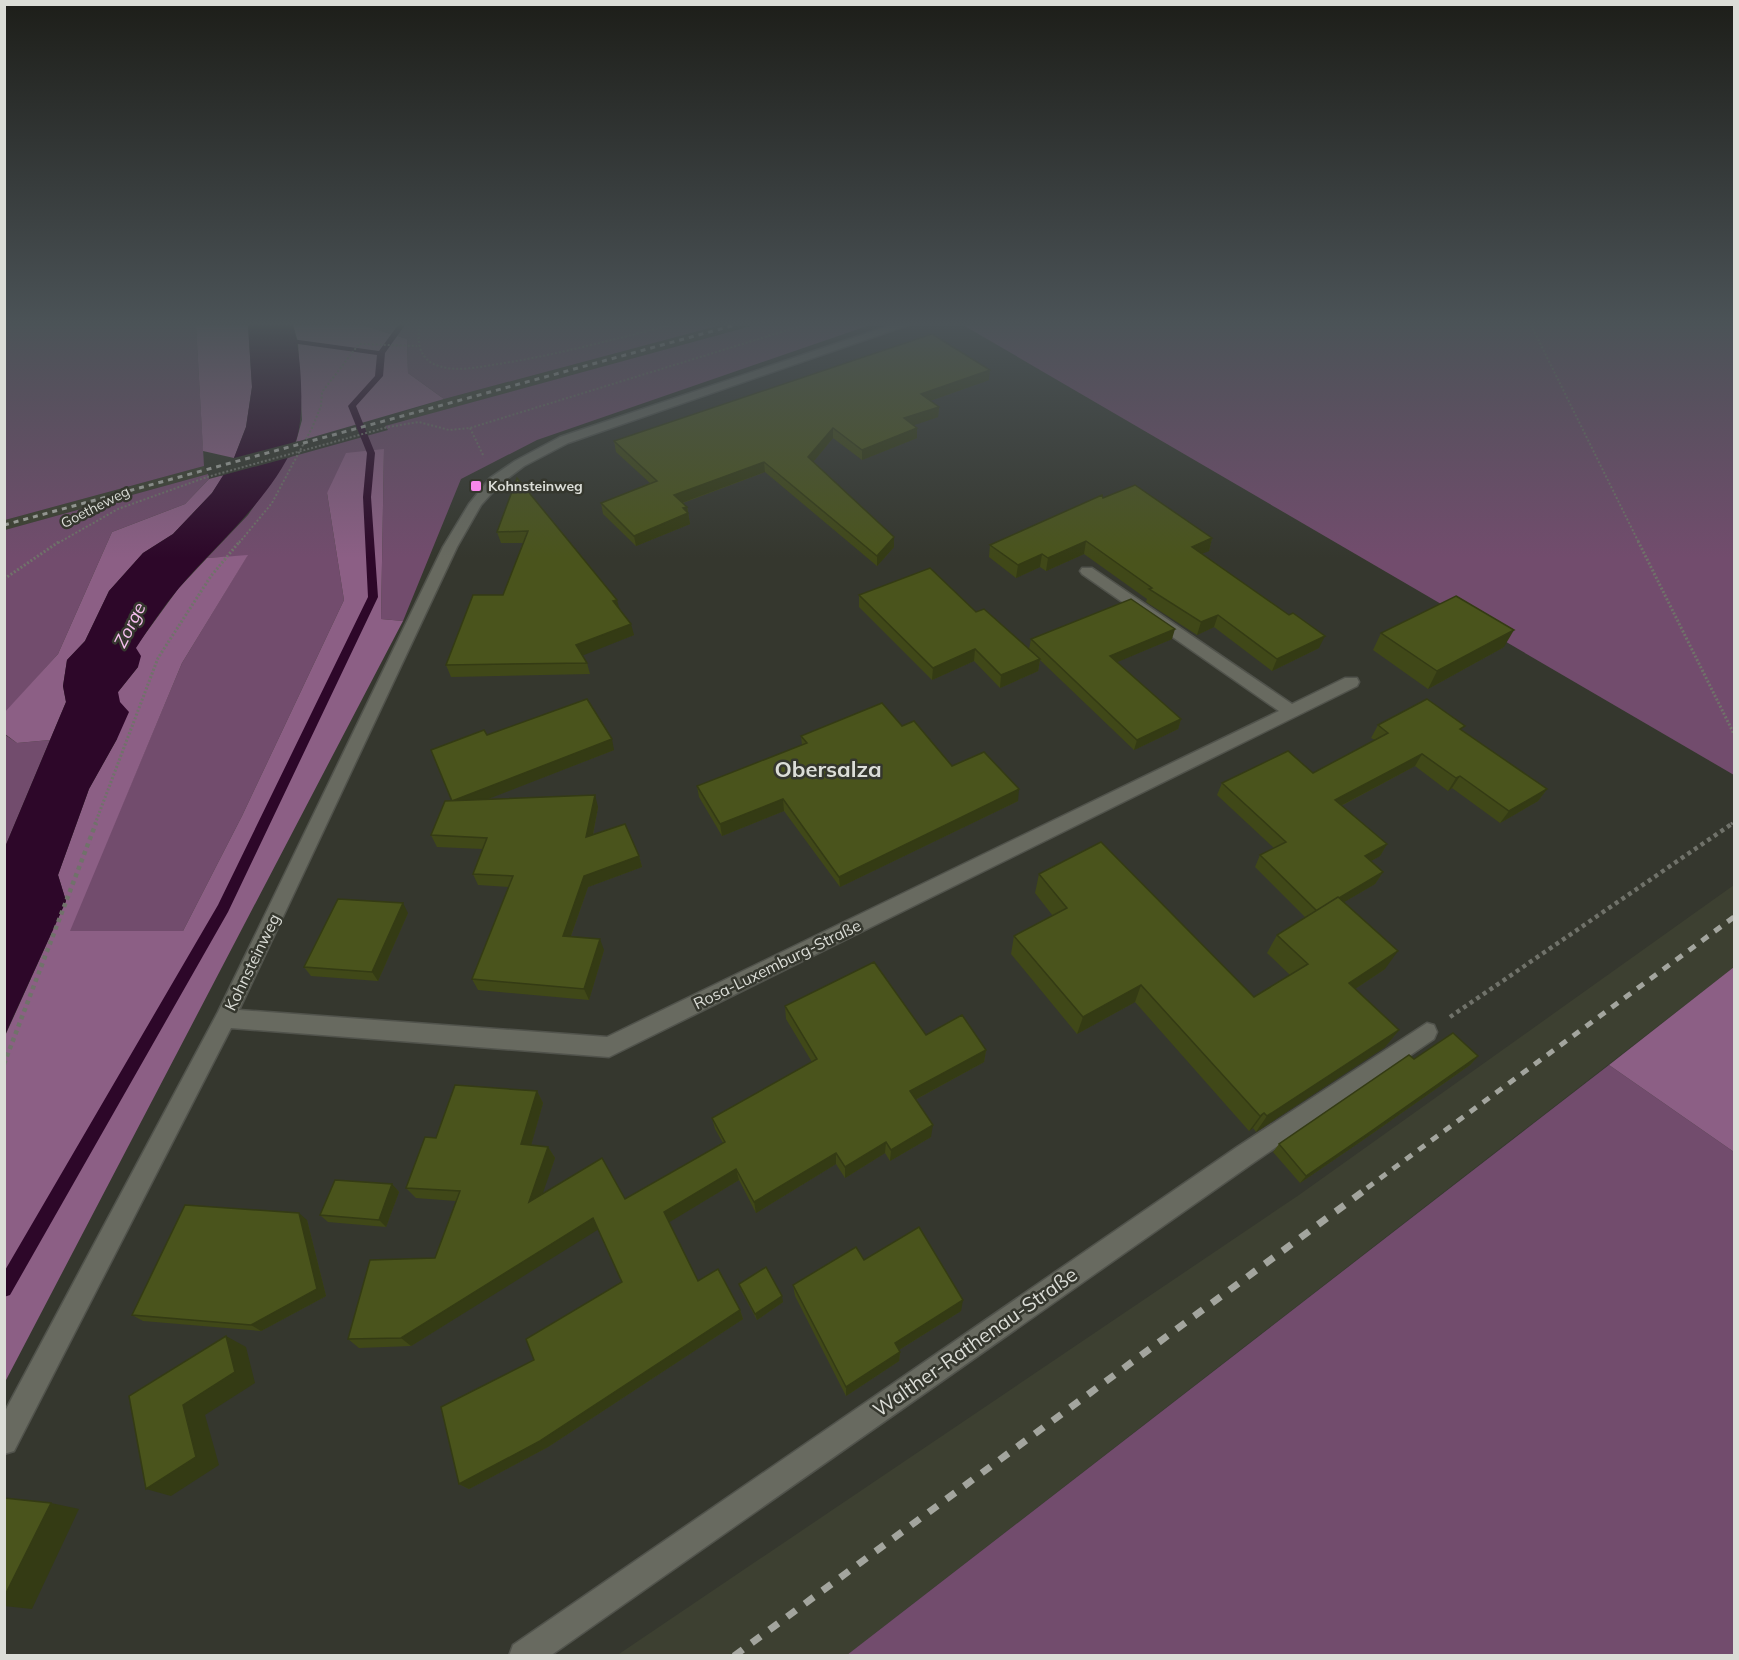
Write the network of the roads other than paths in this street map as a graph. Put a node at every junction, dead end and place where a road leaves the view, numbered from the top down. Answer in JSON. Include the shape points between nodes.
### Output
{"nodes":[{"id":1,"x":675,"y":402,"type":"edge"},
{"id":2,"x":1087,"y":571,"type":"dead end"},
{"id":3,"x":1351,"y":682,"type":"dead end"},
{"id":4,"x":1291,"y":711,"type":"junction"},
{"id":5,"x":225,"y":1018,"type":"junction"},
{"id":6,"x":1427,"y":1032,"type":"road end"},
{"id":7,"x":4,"y":1441,"type":"edge"},
{"id":8,"x":524,"y":1656,"type":"edge"}],
"edges":[{"from":1,"to":5,"type":"street","name":"Kohnsteinweg","via":[[564,440],[495,481],[472,509],[450,547]]},
{"from":2,"to":4,"type":"street"},
{"from":3,"to":4,"type":"street","name":"Rosa-Luxemburg-Straße"},
{"from":4,"to":5,"type":"street","name":"Rosa-Luxemburg-Straße","via":[[609,1047]]},
{"from":5,"to":7,"type":"street","name":"Kohnsteinweg"},
{"from":6,"to":8,"type":"street","name":"Walther-Rathenau-Straße"}]}
